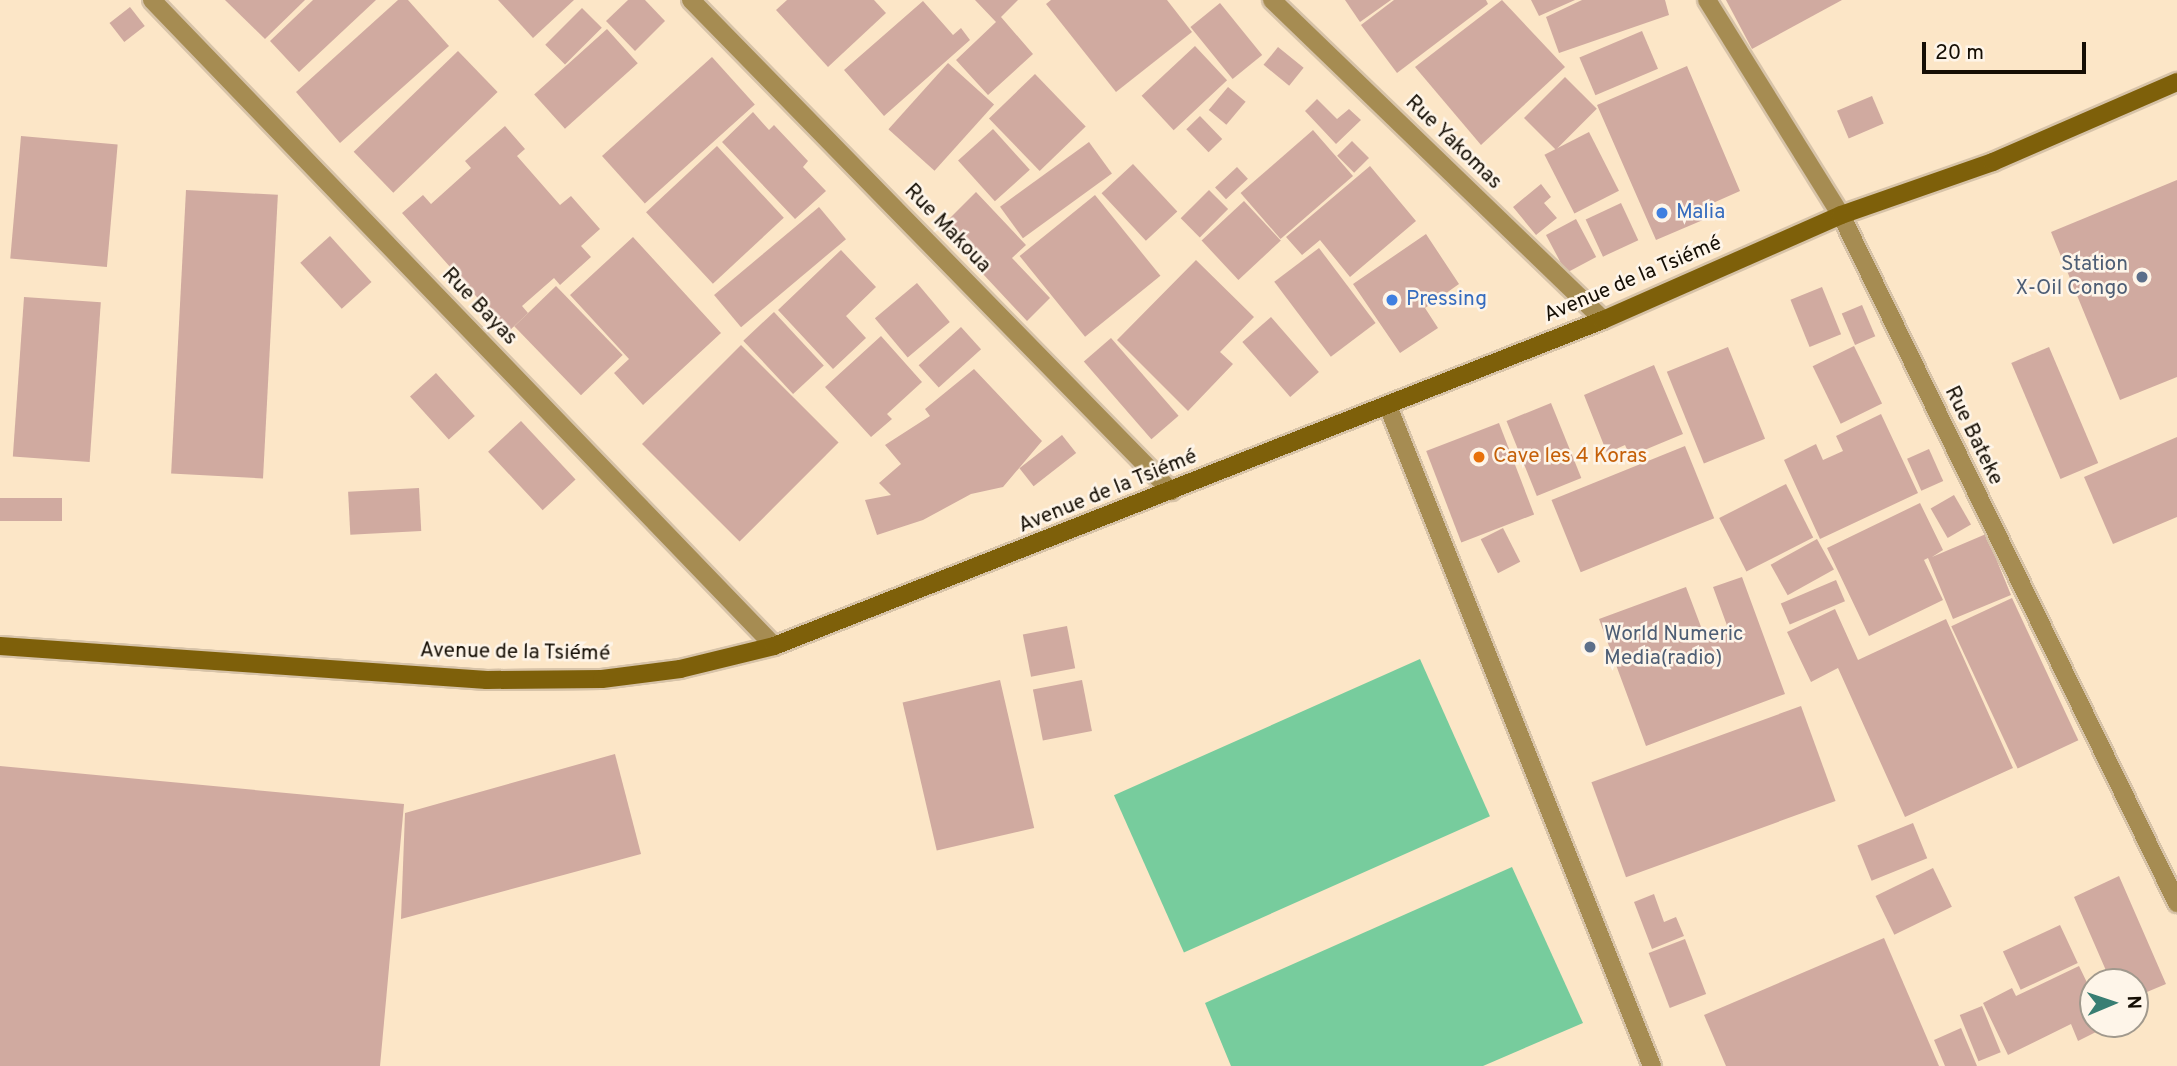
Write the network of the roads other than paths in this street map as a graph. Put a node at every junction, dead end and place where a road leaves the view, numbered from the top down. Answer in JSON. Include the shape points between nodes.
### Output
{"nodes":[{"id":1,"x":152,"y":0,"type":"edge"},
{"id":2,"x":691,"y":0,"type":"edge"},
{"id":3,"x":1272,"y":0,"type":"edge"},
{"id":4,"x":1707,"y":0,"type":"edge"},
{"id":5,"x":2177,"y":82,"type":"edge"},
{"id":6,"x":1841,"y":215,"type":"junction"},
{"id":7,"x":1603,"y":320,"type":"junction"},
{"id":8,"x":1388,"y":406,"type":"junction"},
{"id":9,"x":1171,"y":491,"type":"junction"},
{"id":10,"x":0,"y":646,"type":"edge"},
{"id":11,"x":774,"y":646,"type":"junction"},
{"id":12,"x":2177,"y":903,"type":"edge"},
{"id":13,"x":1652,"y":1066,"type":"edge"}],
"edges":[{"from":1,"to":11,"type":"street","name":"Rue Bayas"},
{"from":2,"to":9,"type":"street","name":"Rue Makoua"},
{"from":3,"to":7,"type":"street","name":"Rue Yakomas"},
{"from":4,"to":6,"type":"street","name":"Rue Bateke"},
{"from":5,"to":6,"type":"main road","name":"Avenue de la Tsiémé","via":[[1993,162]]},
{"from":6,"to":7,"type":"main road","name":"Avenue de la Tsiémé"},
{"from":6,"to":12,"type":"street","name":"Rue Bateke"},
{"from":7,"to":8,"type":"main road","name":"Avenue de la Tsiémé"},
{"from":8,"to":9,"type":"main road","name":"Avenue de la Tsiémé"},
{"from":8,"to":13,"type":"street"},
{"from":9,"to":11,"type":"main road","name":"Avenue de la Tsiémé"},
{"from":10,"to":11,"type":"main road","name":"Avenue de la Tsiémé","via":[[512,680],[602,679],[680,669]]}]}
